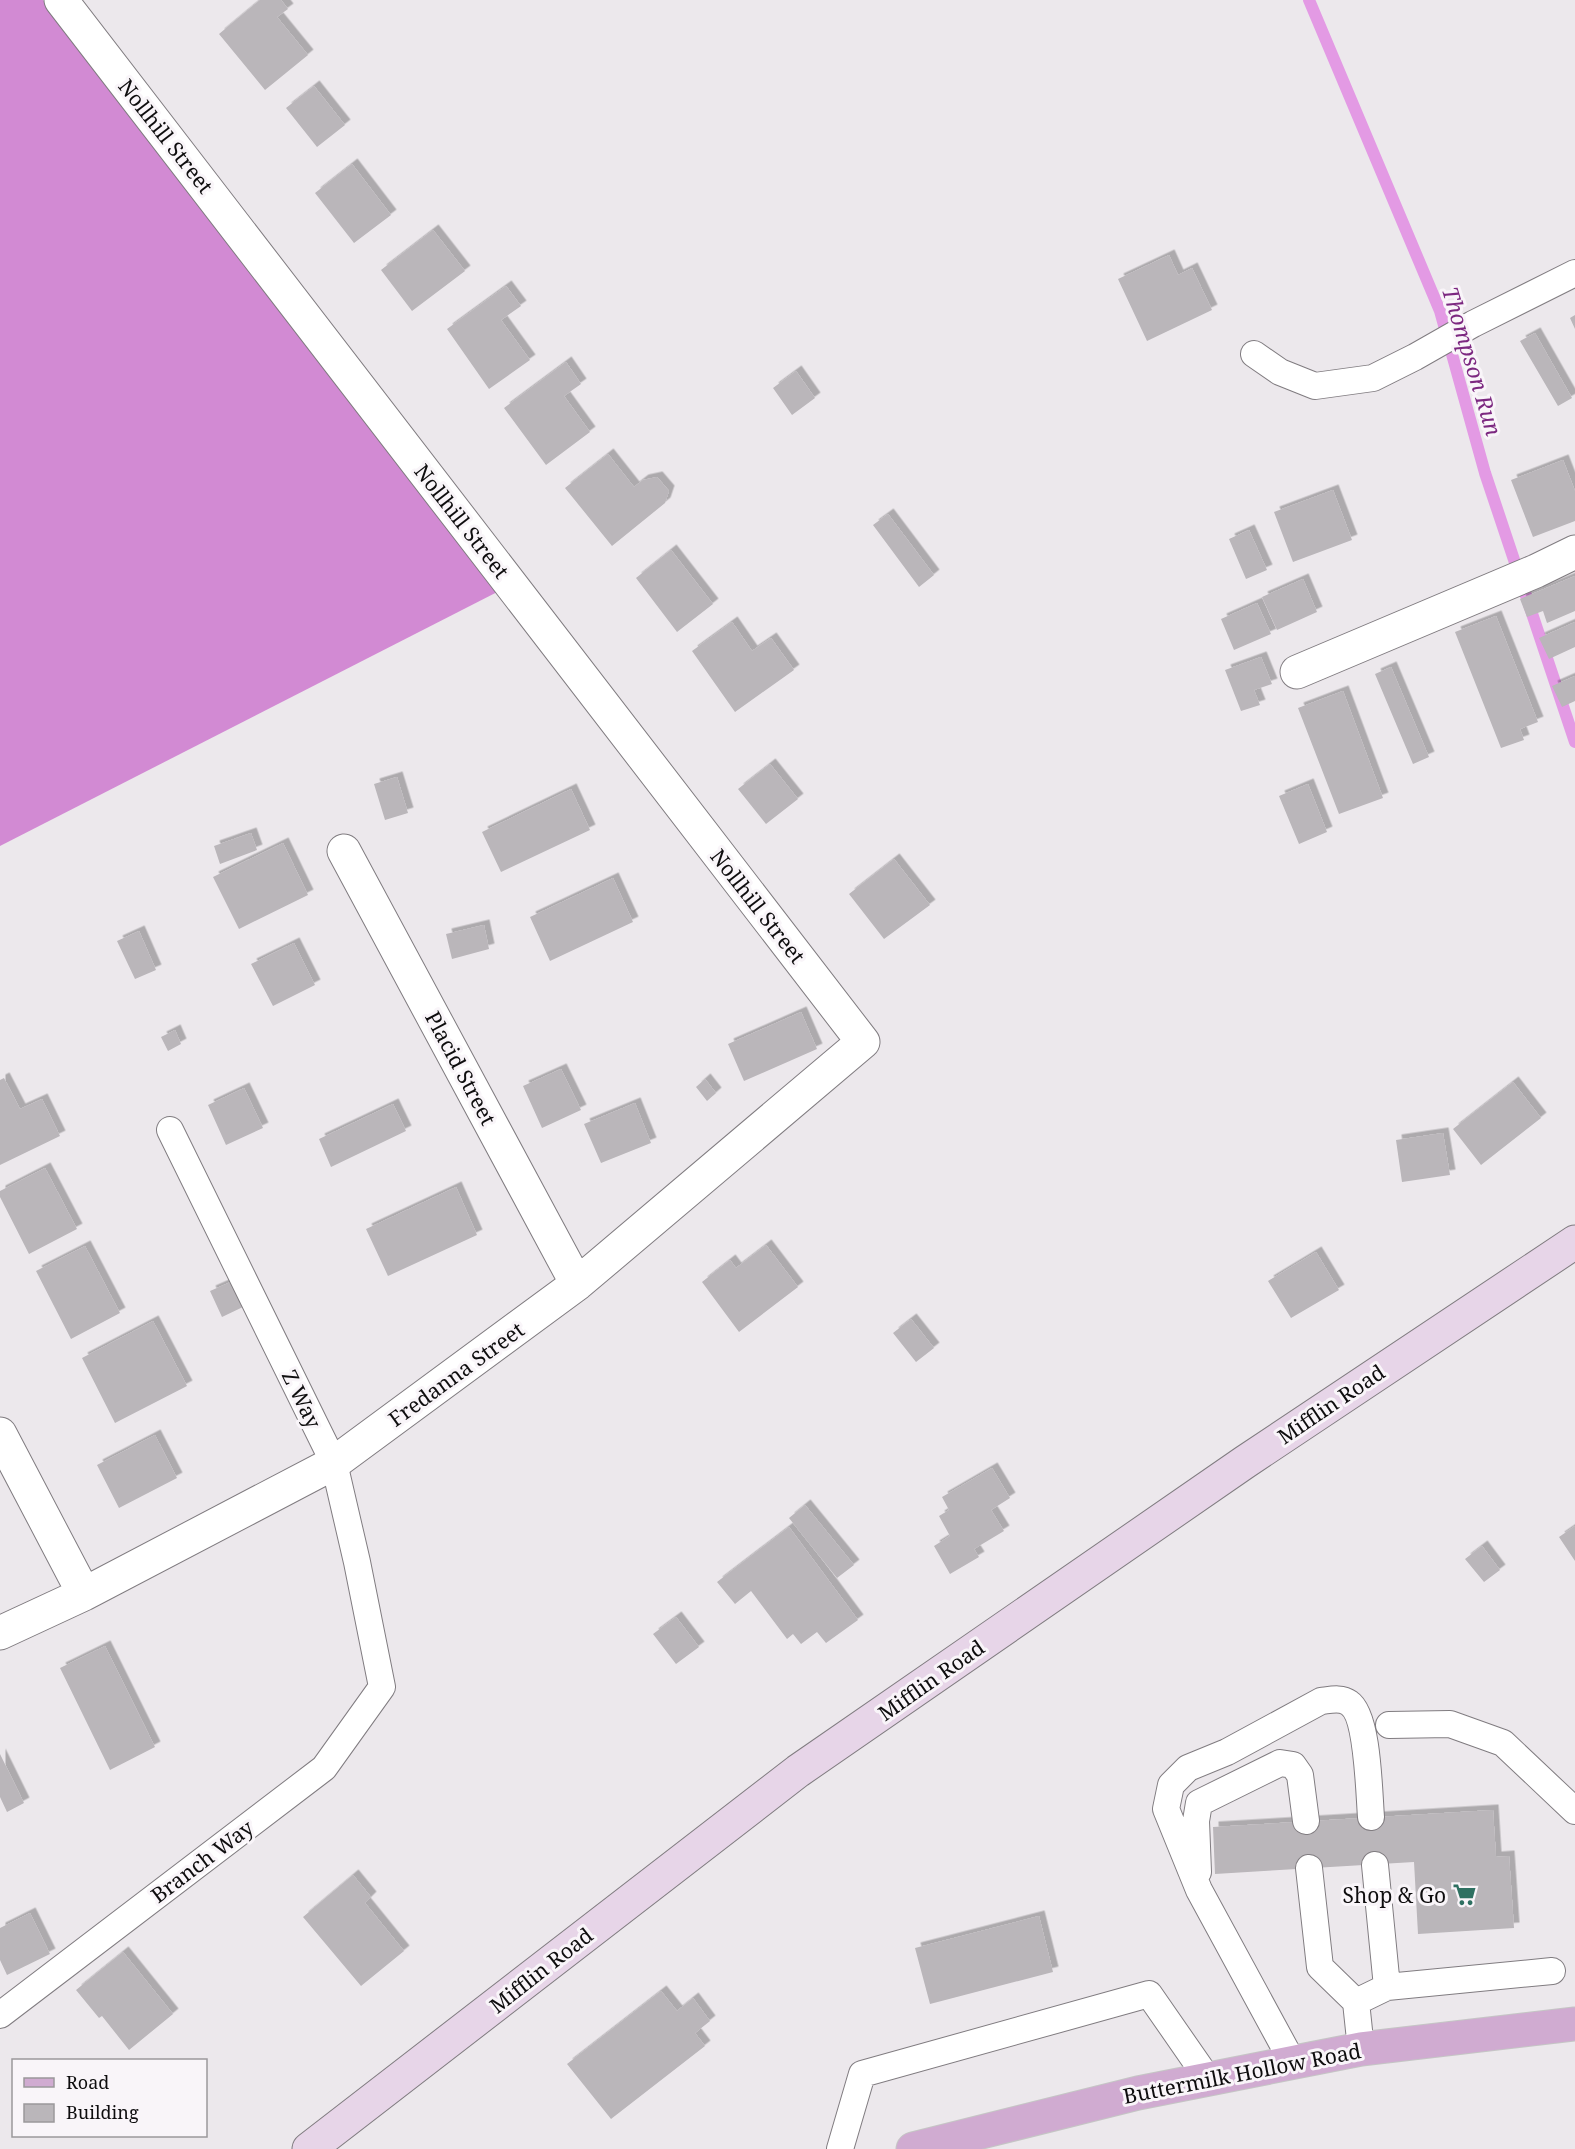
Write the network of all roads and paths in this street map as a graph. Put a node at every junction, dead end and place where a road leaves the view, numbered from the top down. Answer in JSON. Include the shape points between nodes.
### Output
{"nodes":[{"id":1,"x":61,"y":0,"type":"edge"},
{"id":2,"x":1575,"y":273,"type":"edge"},
{"id":3,"x":1254,"y":354,"type":"dead end"},
{"id":4,"x":1575,"y":552,"type":"edge"},
{"id":5,"x":1297,"y":672,"type":"dead end"},
{"id":6,"x":344,"y":851,"type":"dead end"},
{"id":7,"x":863,"y":1042,"type":"joint"},
{"id":8,"x":170,"y":1130,"type":"dead end"},
{"id":9,"x":1575,"y":1242,"type":"edge"},
{"id":10,"x":577,"y":1284,"type":"junction"},
{"id":11,"x":0,"y":1434,"type":"edge"},
{"id":12,"x":334,"y":1463,"type":"junction"},
{"id":13,"x":84,"y":1594,"type":"junction"},
{"id":14,"x":0,"y":1633,"type":"edge"},
{"id":15,"x":382,"y":1687,"type":"joint"},
{"id":16,"x":1389,"y":1725,"type":"dead end"},
{"id":17,"x":1575,"y":1811,"type":"edge"},
{"id":18,"x":1371,"y":1817,"type":"dead end"},
{"id":19,"x":1306,"y":1821,"type":"dead end"},
{"id":20,"x":1375,"y":1865,"type":"dead end"},
{"id":21,"x":1310,"y":1868,"type":"dead end"},
{"id":22,"x":1199,"y":1890,"type":"junction"},
{"id":23,"x":1552,"y":1971,"type":"dead end"},
{"id":24,"x":1386,"y":1987,"type":"junction"},
{"id":25,"x":1356,"y":2002,"type":"junction"},
{"id":26,"x":0,"y":2015,"type":"edge"},
{"id":27,"x":1575,"y":2024,"type":"edge"},
{"id":28,"x":1361,"y":2049,"type":"junction"},
{"id":29,"x":1293,"y":2063,"type":"junction"},
{"id":30,"x":1208,"y":2079,"type":"junction"},
{"id":31,"x":309,"y":2149,"type":"edge"},
{"id":32,"x":840,"y":2149,"type":"edge"},
{"id":33,"x":913,"y":2149,"type":"edge"}],
"edges":[{"from":1,"to":7,"type":"street","name":"Nollhill Street"},
{"from":2,"to":3,"type":"lane","via":[[1373,378],[1315,386],[1280,372]]},
{"from":4,"to":5,"type":"street"},
{"from":6,"to":10,"type":"street","name":"Placid Street"},
{"from":7,"to":10,"type":"street","name":"Fredanna Street"},
{"from":8,"to":12,"type":"lane","name":"Z Way"},
{"from":9,"to":31,"type":"street","name":"Mifflin Road","via":[[1255,1455],[798,1771]]},
{"from":10,"to":12,"type":"street","name":"Fredanna Street"},
{"from":11,"to":13,"type":"street"},
{"from":12,"to":13,"type":"street","name":"Fredanna Street"},
{"from":12,"to":15,"type":"lane","name":"Z Way"},
{"from":13,"to":14,"type":"street","name":"Fredanna Street"},
{"from":15,"to":26,"type":"lane","name":"Branch Way","via":[[324,1768]]},
{"from":16,"to":17,"type":"lane","via":[[1450,1724],[1503,1743]]},
{"from":18,"to":22,"type":"lane","via":[[1363,1727],[1357,1711],[1348,1702],[1321,1701],[1227,1752],[1188,1768],[1171,1785],[1166,1809]]},
{"from":19,"to":22,"type":"lane","via":[[1300,1775],[1293,1765],[1280,1763],[1199,1803]]},
{"from":20,"to":24,"type":"lane"},
{"from":21,"to":25,"type":"lane","via":[[1320,1967]]},
{"from":22,"to":29,"type":"lane"},
{"from":23,"to":24,"type":"lane"},
{"from":24,"to":25,"type":"lane"},
{"from":25,"to":28,"type":"lane"},
{"from":27,"to":28,"type":"main road","name":"Buttermilk Hollow Road"},
{"from":28,"to":29,"type":"main road","name":"Buttermilk Hollow Road"},
{"from":29,"to":30,"type":"main road","name":"Buttermilk Hollow Road"},
{"from":30,"to":32,"type":"lane","via":[[1149,1994],[862,2074]]},
{"from":30,"to":33,"type":"main road","name":"Buttermilk Hollow Road"}]}
